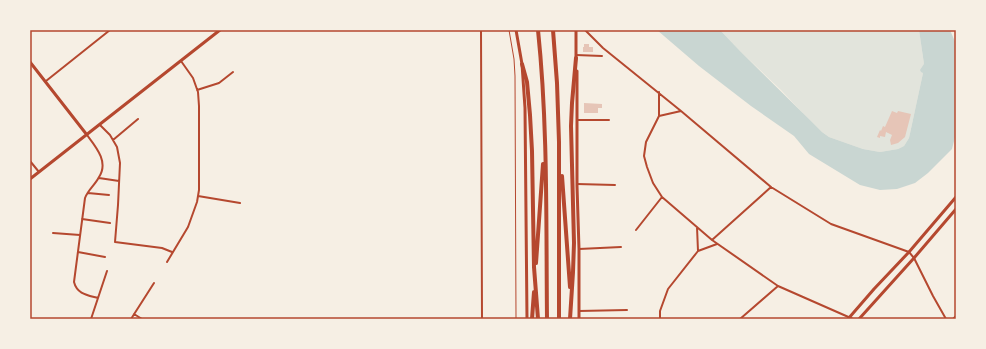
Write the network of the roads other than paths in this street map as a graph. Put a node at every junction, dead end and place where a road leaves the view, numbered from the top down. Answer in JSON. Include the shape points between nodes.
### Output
{"nodes":[{"id":1,"x":110,"y":30,"type":"edge"},
{"id":2,"x":220,"y":30,"type":"edge"},
{"id":3,"x":481,"y":30,"type":"edge"},
{"id":4,"x":516,"y":30,"type":"edge"},
{"id":5,"x":538,"y":30,"type":"edge"},
{"id":6,"x":553,"y":30,"type":"edge"},
{"id":7,"x":576,"y":30,"type":"edge"},
{"id":8,"x":585,"y":30,"type":"edge"},
{"id":9,"x":576,"y":56,"type":"junction"},
{"id":10,"x":602,"y":56,"type":"dead end"},
{"id":11,"x":181,"y":61,"type":"junction"},
{"id":12,"x":30,"y":62,"type":"edge"},
{"id":13,"x":522,"y":64,"type":"junction"},
{"id":14,"x":233,"y":72,"type":"dead end"},
{"id":15,"x":46,"y":82,"type":"junction"},
{"id":16,"x":197,"y":90,"type":"junction"},
{"id":17,"x":659,"y":92,"type":"junction"},
{"id":18,"x":681,"y":111,"type":"junction"},
{"id":19,"x":659,"y":116,"type":"junction"},
{"id":20,"x":138,"y":119,"type":"dead end"},
{"id":21,"x":577,"y":120,"type":"junction"},
{"id":22,"x":608,"y":120,"type":"dead end"},
{"id":23,"x":545,"y":124,"type":"junction"},
{"id":24,"x":100,"y":125,"type":"junction"},
{"id":25,"x":87,"y":135,"type":"junction"},
{"id":26,"x":113,"y":140,"type":"junction"},
{"id":27,"x":559,"y":142,"type":"junction"},
{"id":28,"x":30,"y":162,"type":"edge"},
{"id":29,"x":38,"y":172,"type":"junction"},
{"id":30,"x":99,"y":178,"type":"junction"},
{"id":31,"x":30,"y":179,"type":"edge"},
{"id":32,"x":119,"y":181,"type":"junction"},
{"id":33,"x":577,"y":184,"type":"junction"},
{"id":34,"x":615,"y":185,"type":"dead end"},
{"id":35,"x":771,"y":187,"type":"junction"},
{"id":36,"x":87,"y":192,"type":"junction"},
{"id":37,"x":109,"y":195,"type":"dead end"},
{"id":38,"x":198,"y":196,"type":"junction"},
{"id":39,"x":662,"y":197,"type":"junction"},
{"id":40,"x":956,"y":197,"type":"edge"},
{"id":41,"x":240,"y":203,"type":"dead end"},
{"id":42,"x":956,"y":209,"type":"edge"},
{"id":43,"x":82,"y":219,"type":"junction"},
{"id":44,"x":110,"y":223,"type":"dead end"},
{"id":45,"x":697,"y":227,"type":"junction"},
{"id":46,"x":636,"y":230,"type":"dead end"},
{"id":47,"x":53,"y":233,"type":"dead end"},
{"id":48,"x":80,"y":235,"type":"junction"},
{"id":49,"x":712,"y":240,"type":"junction"},
{"id":50,"x":717,"y":244,"type":"junction"},
{"id":51,"x":621,"y":247,"type":"dead end"},
{"id":52,"x":579,"y":249,"type":"junction"},
{"id":53,"x":698,"y":251,"type":"junction"},
{"id":54,"x":78,"y":252,"type":"junction"},
{"id":55,"x":172,"y":252,"type":"junction"},
{"id":56,"x":909,"y":252,"type":"junction"},
{"id":57,"x":105,"y":256,"type":"dead end"},
{"id":58,"x":914,"y":258,"type":"junction"},
{"id":59,"x":167,"y":262,"type":"dead end"},
{"id":60,"x":107,"y":271,"type":"dead end"},
{"id":61,"x":154,"y":283,"type":"dead end"},
{"id":62,"x":778,"y":286,"type":"junction"},
{"id":63,"x":98,"y":298,"type":"junction"},
{"id":64,"x":627,"y":310,"type":"dead end"},
{"id":65,"x":579,"y":311,"type":"junction"},
{"id":66,"x":134,"y":314,"type":"junction"},
{"id":67,"x":956,"y":316,"type":"edge"},
{"id":68,"x":850,"y":318,"type":"edge"},
{"id":69,"x":91,"y":319,"type":"edge"},
{"id":70,"x":131,"y":319,"type":"edge"},
{"id":71,"x":142,"y":319,"type":"edge"},
{"id":72,"x":482,"y":319,"type":"edge"},
{"id":73,"x":527,"y":319,"type":"edge"},
{"id":74,"x":532,"y":319,"type":"edge"},
{"id":75,"x":538,"y":319,"type":"edge"},
{"id":76,"x":547,"y":319,"type":"edge"},
{"id":77,"x":559,"y":319,"type":"edge"},
{"id":78,"x":571,"y":319,"type":"edge"},
{"id":79,"x":580,"y":319,"type":"edge"},
{"id":80,"x":660,"y":319,"type":"edge"},
{"id":81,"x":740,"y":319,"type":"edge"},
{"id":82,"x":859,"y":319,"type":"edge"},
{"id":83,"x":946,"y":319,"type":"edge"},
{"id":84,"x":953,"y":319,"type":"edge"}],
"edges":[{"from":1,"to":15,"type":"street"},
{"from":2,"to":11,"type":"main road"},
{"from":3,"to":72,"type":"street"},
{"from":4,"to":13,"type":"main road"},
{"from":5,"to":23,"type":"highway"},
{"from":6,"to":27,"type":"highway"},
{"from":7,"to":9,"type":"main road"},
{"from":8,"to":17,"type":"street","via":[[603,48]]},
{"from":9,"to":10,"type":"street"},
{"from":9,"to":21,"type":"main road"},
{"from":9,"to":78,"type":"highway","via":[[571,126],[574,243]]},
{"from":11,"to":16,"type":"street","via":[[193,78]]},
{"from":11,"to":24,"type":"main road"},
{"from":12,"to":15,"type":"main road"},
{"from":13,"to":73,"type":"main road","via":[[525,108]]},
{"from":13,"to":75,"type":"highway","via":[[527,82],[530,115]]},
{"from":14,"to":16,"type":"street","via":[[219,83]]},
{"from":15,"to":25,"type":"main road"},
{"from":16,"to":38,"type":"street"},
{"from":17,"to":18,"type":"street"},
{"from":17,"to":19,"type":"street"},
{"from":18,"to":19,"type":"street"},
{"from":18,"to":35,"type":"street"},
{"from":19,"to":39,"type":"street","via":[[646,142],[644,156],[653,183]]},
{"from":20,"to":26,"type":"street"},
{"from":21,"to":22,"type":"street"},
{"from":21,"to":33,"type":"main road"},
{"from":23,"to":74,"type":"highway"},
{"from":23,"to":76,"type":"highway"},
{"from":24,"to":25,"type":"main road"},
{"from":24,"to":26,"type":"street"},
{"from":25,"to":29,"type":"main road"},
{"from":25,"to":30,"type":"street","via":[[100,154],[102,170]]},
{"from":26,"to":32,"type":"street","via":[[120,163]]},
{"from":27,"to":77,"type":"highway"},
{"from":27,"to":78,"type":"highway"},
{"from":28,"to":29,"type":"street"},
{"from":29,"to":31,"type":"main road"},
{"from":30,"to":32,"type":"street"},
{"from":30,"to":36,"type":"street"},
{"from":32,"to":55,"type":"street","via":[[115,242],[162,248]]},
{"from":33,"to":34,"type":"street"},
{"from":33,"to":52,"type":"main road"},
{"from":35,"to":49,"type":"street"},
{"from":35,"to":56,"type":"street","via":[[832,224]]},
{"from":36,"to":37,"type":"street"},
{"from":36,"to":43,"type":"street"},
{"from":38,"to":41,"type":"street"},
{"from":38,"to":55,"type":"street","via":[[188,227]]},
{"from":39,"to":45,"type":"street"},
{"from":39,"to":46,"type":"street"},
{"from":40,"to":56,"type":"main road"},
{"from":42,"to":58,"type":"main road"},
{"from":43,"to":44,"type":"street"},
{"from":43,"to":48,"type":"street"},
{"from":45,"to":49,"type":"street"},
{"from":45,"to":53,"type":"street"},
{"from":47,"to":48,"type":"street"},
{"from":48,"to":54,"type":"street"},
{"from":49,"to":50,"type":"street"},
{"from":50,"to":53,"type":"street"},
{"from":50,"to":62,"type":"street"},
{"from":51,"to":52,"type":"street"},
{"from":52,"to":65,"type":"main road"},
{"from":53,"to":80,"type":"street","via":[[668,288]]},
{"from":54,"to":57,"type":"street"},
{"from":54,"to":63,"type":"street","via":[[74,278],[76,288],[81,293]]},
{"from":55,"to":59,"type":"street"},
{"from":56,"to":58,"type":"street"},
{"from":56,"to":68,"type":"main road"},
{"from":58,"to":82,"type":"main road"},
{"from":58,"to":83,"type":"street"},
{"from":60,"to":63,"type":"street"},
{"from":61,"to":66,"type":"street"},
{"from":62,"to":68,"type":"street"},
{"from":62,"to":81,"type":"street"},
{"from":63,"to":69,"type":"street"},
{"from":64,"to":65,"type":"street"},
{"from":65,"to":79,"type":"main road"},
{"from":66,"to":70,"type":"street"},
{"from":66,"to":71,"type":"street"},
{"from":67,"to":84,"type":"street"}]}
